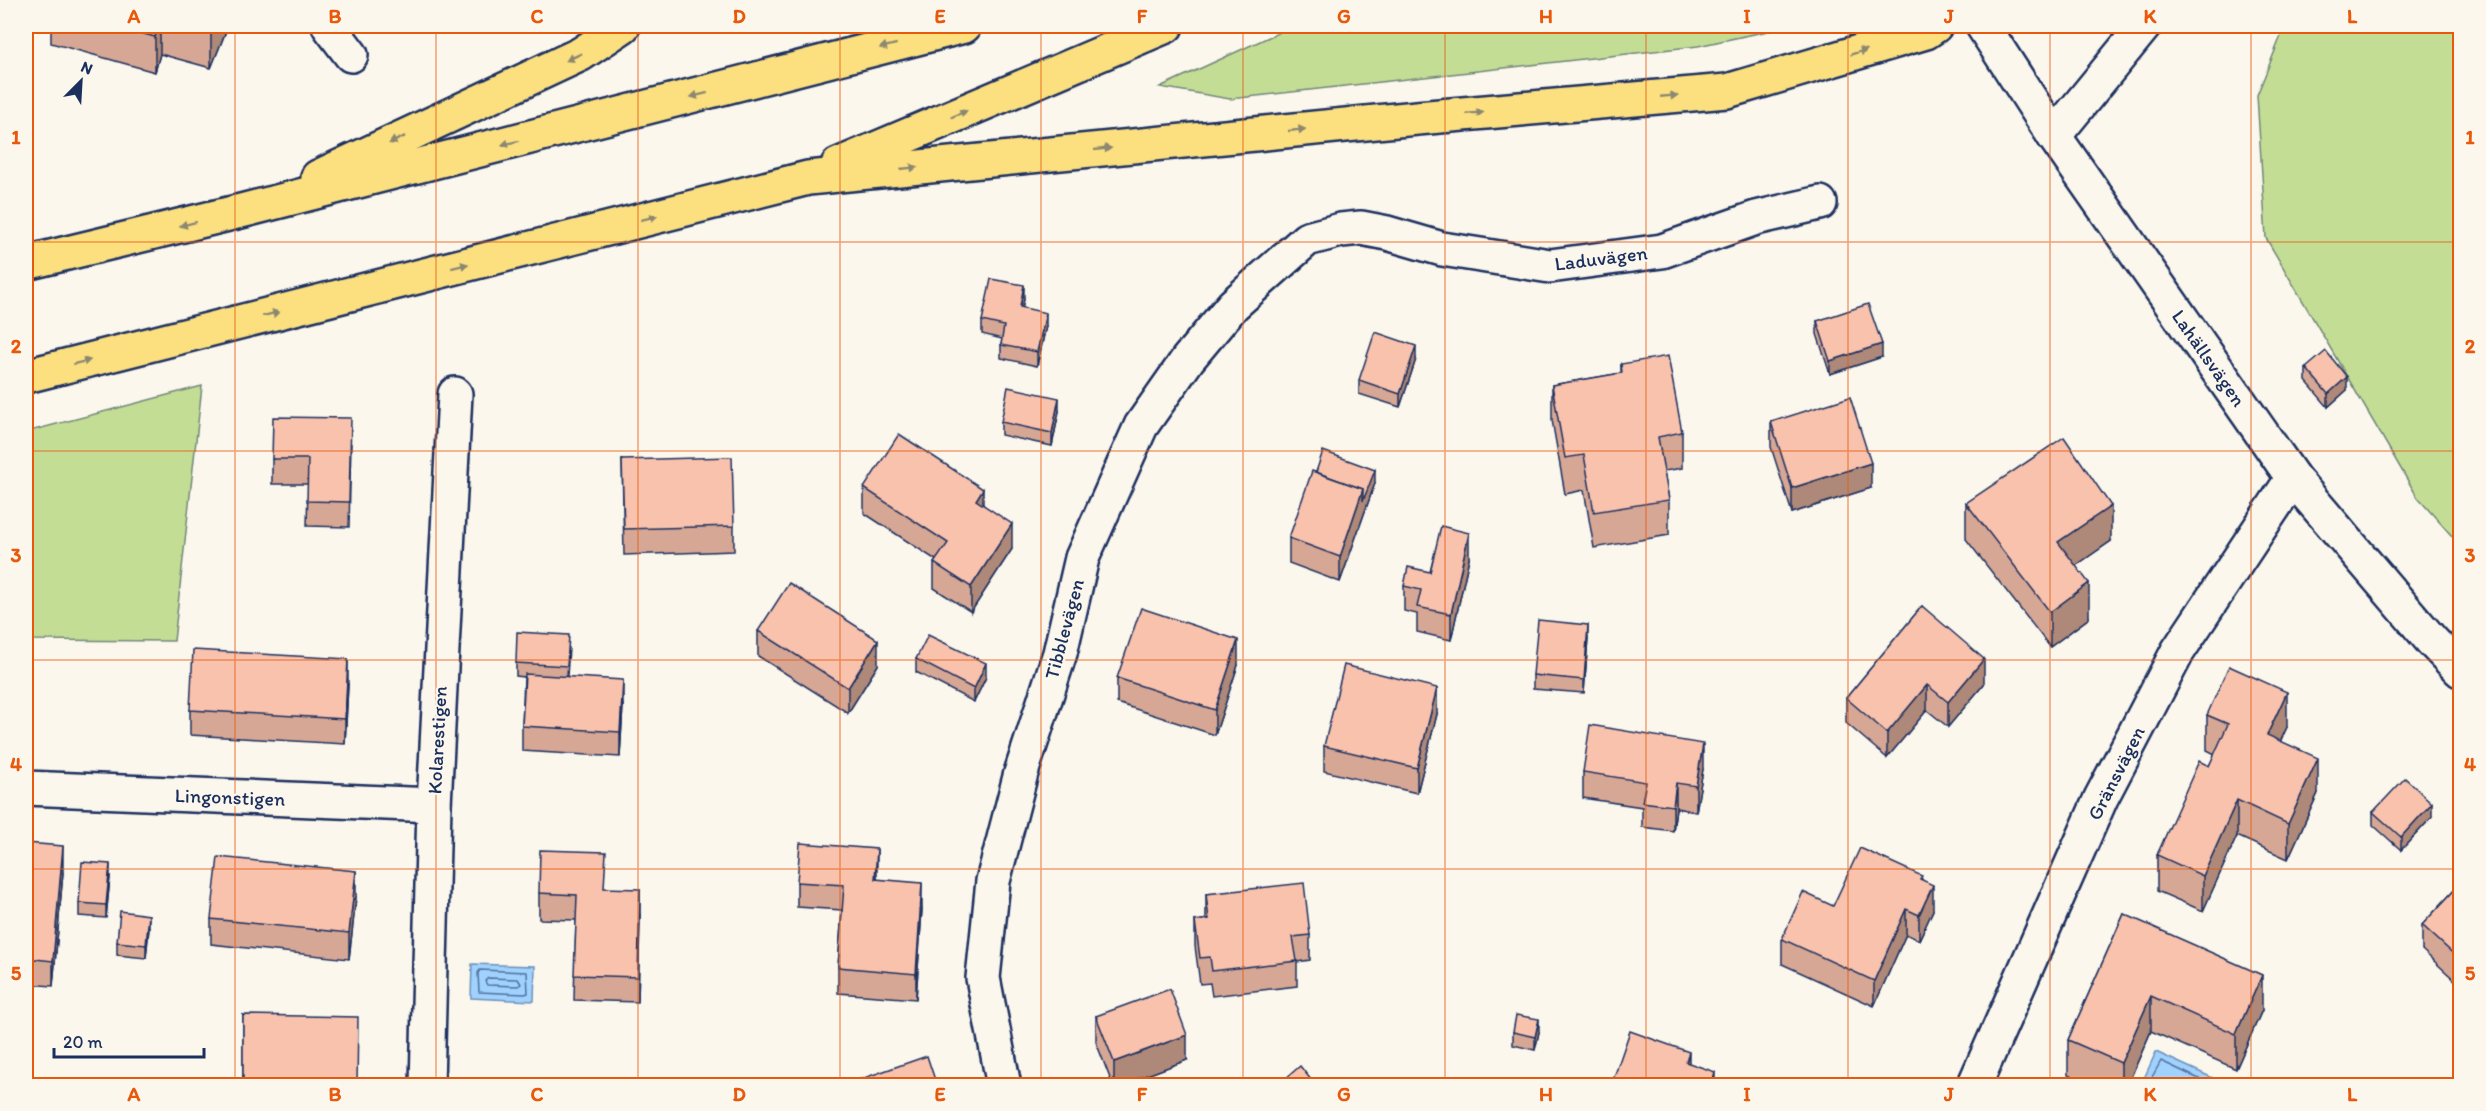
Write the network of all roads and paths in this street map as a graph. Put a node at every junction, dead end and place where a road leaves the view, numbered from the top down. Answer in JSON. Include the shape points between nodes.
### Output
{"nodes":[{"id":1,"x":329,"y":26,"type":"edge"},
{"id":2,"x":623,"y":26,"type":"edge"},
{"id":3,"x":964,"y":26,"type":"edge"},
{"id":4,"x":1166,"y":26,"type":"edge"},
{"id":5,"x":1935,"y":26,"type":"edge"},
{"id":6,"x":1983,"y":26,"type":"edge"},
{"id":7,"x":2144,"y":26,"type":"edge"},
{"id":8,"x":351,"y":55,"type":"dead end"},
{"id":9,"x":2054,"y":136,"type":"junction"},
{"id":10,"x":808,"y":178,"type":"junction"},
{"id":11,"x":1820,"y":203,"type":"dead end"},
{"id":12,"x":245,"y":210,"type":"junction"},
{"id":13,"x":1307,"y":239,"type":"joint"},
{"id":14,"x":26,"y":263,"type":"edge"},
{"id":15,"x":26,"y":376,"type":"edge"},
{"id":16,"x":455,"y":394,"type":"dead end"},
{"id":17,"x":2293,"y":478,"type":"junction"},
{"id":18,"x":2460,"y":670,"type":"edge"},
{"id":19,"x":26,"y":788,"type":"edge"},
{"id":20,"x":434,"y":805,"type":"junction"},
{"id":21,"x":427,"y":1086,"type":"edge"},
{"id":22,"x":1004,"y":1086,"type":"edge"},
{"id":23,"x":1974,"y":1086,"type":"edge"}],
"edges":[{"from":1,"to":8,"type":"street"},
{"from":2,"to":12,"type":"highway","one_way":true,"via":[[581,54]]},
{"from":3,"to":12,"type":"highway","one_way":true},
{"from":10,"to":4,"type":"highway","one_way":true},
{"from":10,"to":5,"type":"highway","one_way":true,"via":[[1727,91],[1926,32]]},
{"from":6,"to":9,"type":"street","name":"Lahällsvägen"},
{"from":7,"to":9,"type":"street"},
{"from":9,"to":17,"type":"street","name":"Lahällsvägen"},
{"from":15,"to":10,"type":"highway","one_way":true},
{"from":11,"to":13,"type":"street","name":"Laduvägen","via":[[1756,218],[1662,251],[1550,266],[1442,249],[1361,228]]},
{"from":12,"to":14,"type":"highway","one_way":true},
{"from":13,"to":22,"type":"street","name":"Tibblevägen","via":[[1233,305],[1188,359],[1141,426],[1082,558],[1060,653],[1021,773],[993,882],[982,978]]},
{"from":16,"to":20,"type":"street","name":"Kolarestigen"},
{"from":17,"to":18,"type":"street","name":"Lahällsvägen"},
{"from":17,"to":23,"type":"street","name":"Gränsvägen","via":[[2178,651],[2101,798]]},
{"from":19,"to":20,"type":"street","name":"Lingonstigen"},
{"from":20,"to":21,"type":"street","name":"Kolarestigen"}]}
